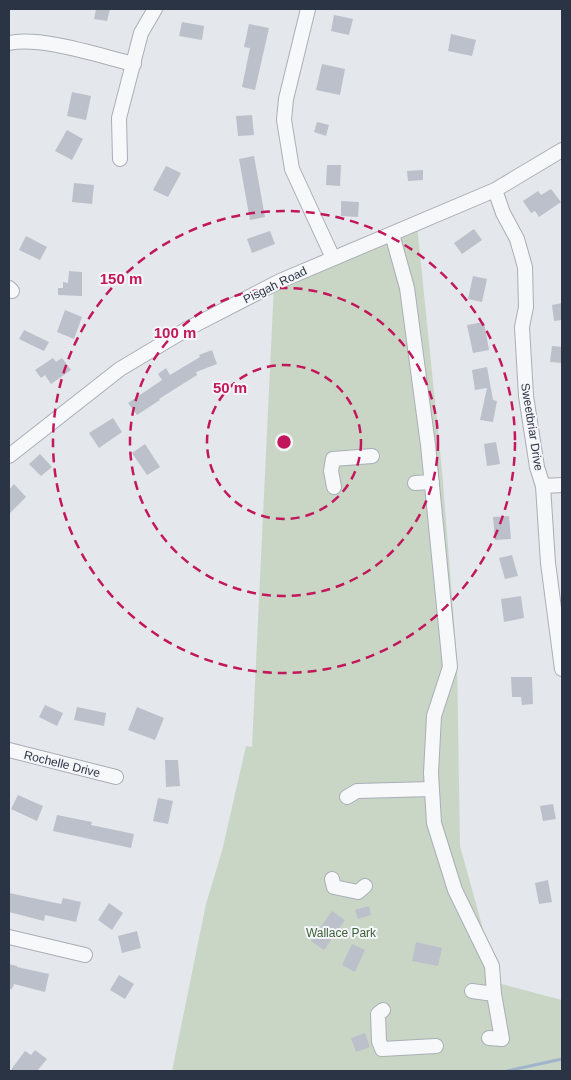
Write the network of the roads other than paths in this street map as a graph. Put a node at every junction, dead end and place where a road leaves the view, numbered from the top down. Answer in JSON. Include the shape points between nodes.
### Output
{"nodes":[{"id":1,"x":155,"y":9,"type":"edge"},
{"id":2,"x":308,"y":9,"type":"edge"},
{"id":3,"x":9,"y":43,"type":"edge"},
{"id":4,"x":134,"y":64,"type":"junction"},
{"id":5,"x":562,"y":150,"type":"edge"},
{"id":6,"x":120,"y":159,"type":"dead end"},
{"id":7,"x":495,"y":190,"type":"junction"},
{"id":8,"x":392,"y":234,"type":"junction"},
{"id":9,"x":334,"y":258,"type":"junction"},
{"id":10,"x":9,"y":456,"type":"edge"},
{"id":11,"x":372,"y":456,"type":"dead end"},
{"id":12,"x":432,"y":482,"type":"junction"},
{"id":13,"x":415,"y":483,"type":"dead end"},
{"id":14,"x":562,"y":485,"type":"edge"},
{"id":15,"x":543,"y":486,"type":"junction"},
{"id":16,"x":334,"y":487,"type":"dead end"},
{"id":17,"x":562,"y":669,"type":"edge"},
{"id":18,"x":9,"y":750,"type":"edge"},
{"id":19,"x":116,"y":777,"type":"dead end"},
{"id":20,"x":432,"y":789,"type":"junction"},
{"id":21,"x":347,"y":797,"type":"dead end"},
{"id":22,"x":332,"y":879,"type":"dead end"},
{"id":23,"x":365,"y":886,"type":"dead end"},
{"id":24,"x":9,"y":937,"type":"edge"},
{"id":25,"x":85,"y":955,"type":"dead end"},
{"id":26,"x":472,"y":992,"type":"dead end"},
{"id":27,"x":494,"y":994,"type":"junction"},
{"id":28,"x":383,"y":1010,"type":"dead end"},
{"id":29,"x":496,"y":1039,"type":"dead end"},
{"id":30,"x":436,"y":1046,"type":"dead end"}],
"edges":[{"from":1,"to":4,"type":"street","via":[[141,33]]},
{"from":2,"to":9,"type":"street","via":[[284,120],[292,169]]},
{"from":3,"to":4,"type":"street","via":[[46,43]]},
{"from":4,"to":6,"type":"street","via":[[119,118]]},
{"from":5,"to":7,"type":"street","name":"Pisgah Road"},
{"from":7,"to":8,"type":"street","name":"Pisgah Road"},
{"from":7,"to":15,"type":"street","name":"Sweetbriar Drive","via":[[526,267],[526,308],[522,327],[526,396]]},
{"from":8,"to":9,"type":"street","name":"Pisgah Road"},
{"from":8,"to":12,"type":"street","via":[[407,288],[424,452]]},
{"from":9,"to":10,"type":"street","name":"Pisgah Road","via":[[204,320],[120,369]]},
{"from":11,"to":16,"type":"street","via":[[333,459]]},
{"from":12,"to":13,"type":"street"},
{"from":12,"to":20,"type":"street","via":[[450,667],[434,716]]},
{"from":14,"to":15,"type":"street"},
{"from":15,"to":17,"type":"street","name":"Sweetbriar Drive","via":[[548,563]]},
{"from":18,"to":19,"type":"street","name":"Rochelle Drive"},
{"from":20,"to":21,"type":"street","via":[[357,791]]},
{"from":20,"to":27,"type":"street","via":[[434,823],[455,890],[492,966]]},
{"from":22,"to":23,"type":"street","via":[[334,887],[358,892]]},
{"from":24,"to":25,"type":"street"},
{"from":26,"to":27,"type":"street"},
{"from":27,"to":29,"type":"street"},
{"from":28,"to":30,"type":"street","via":[[378,1014],[382,1049]]}]}
